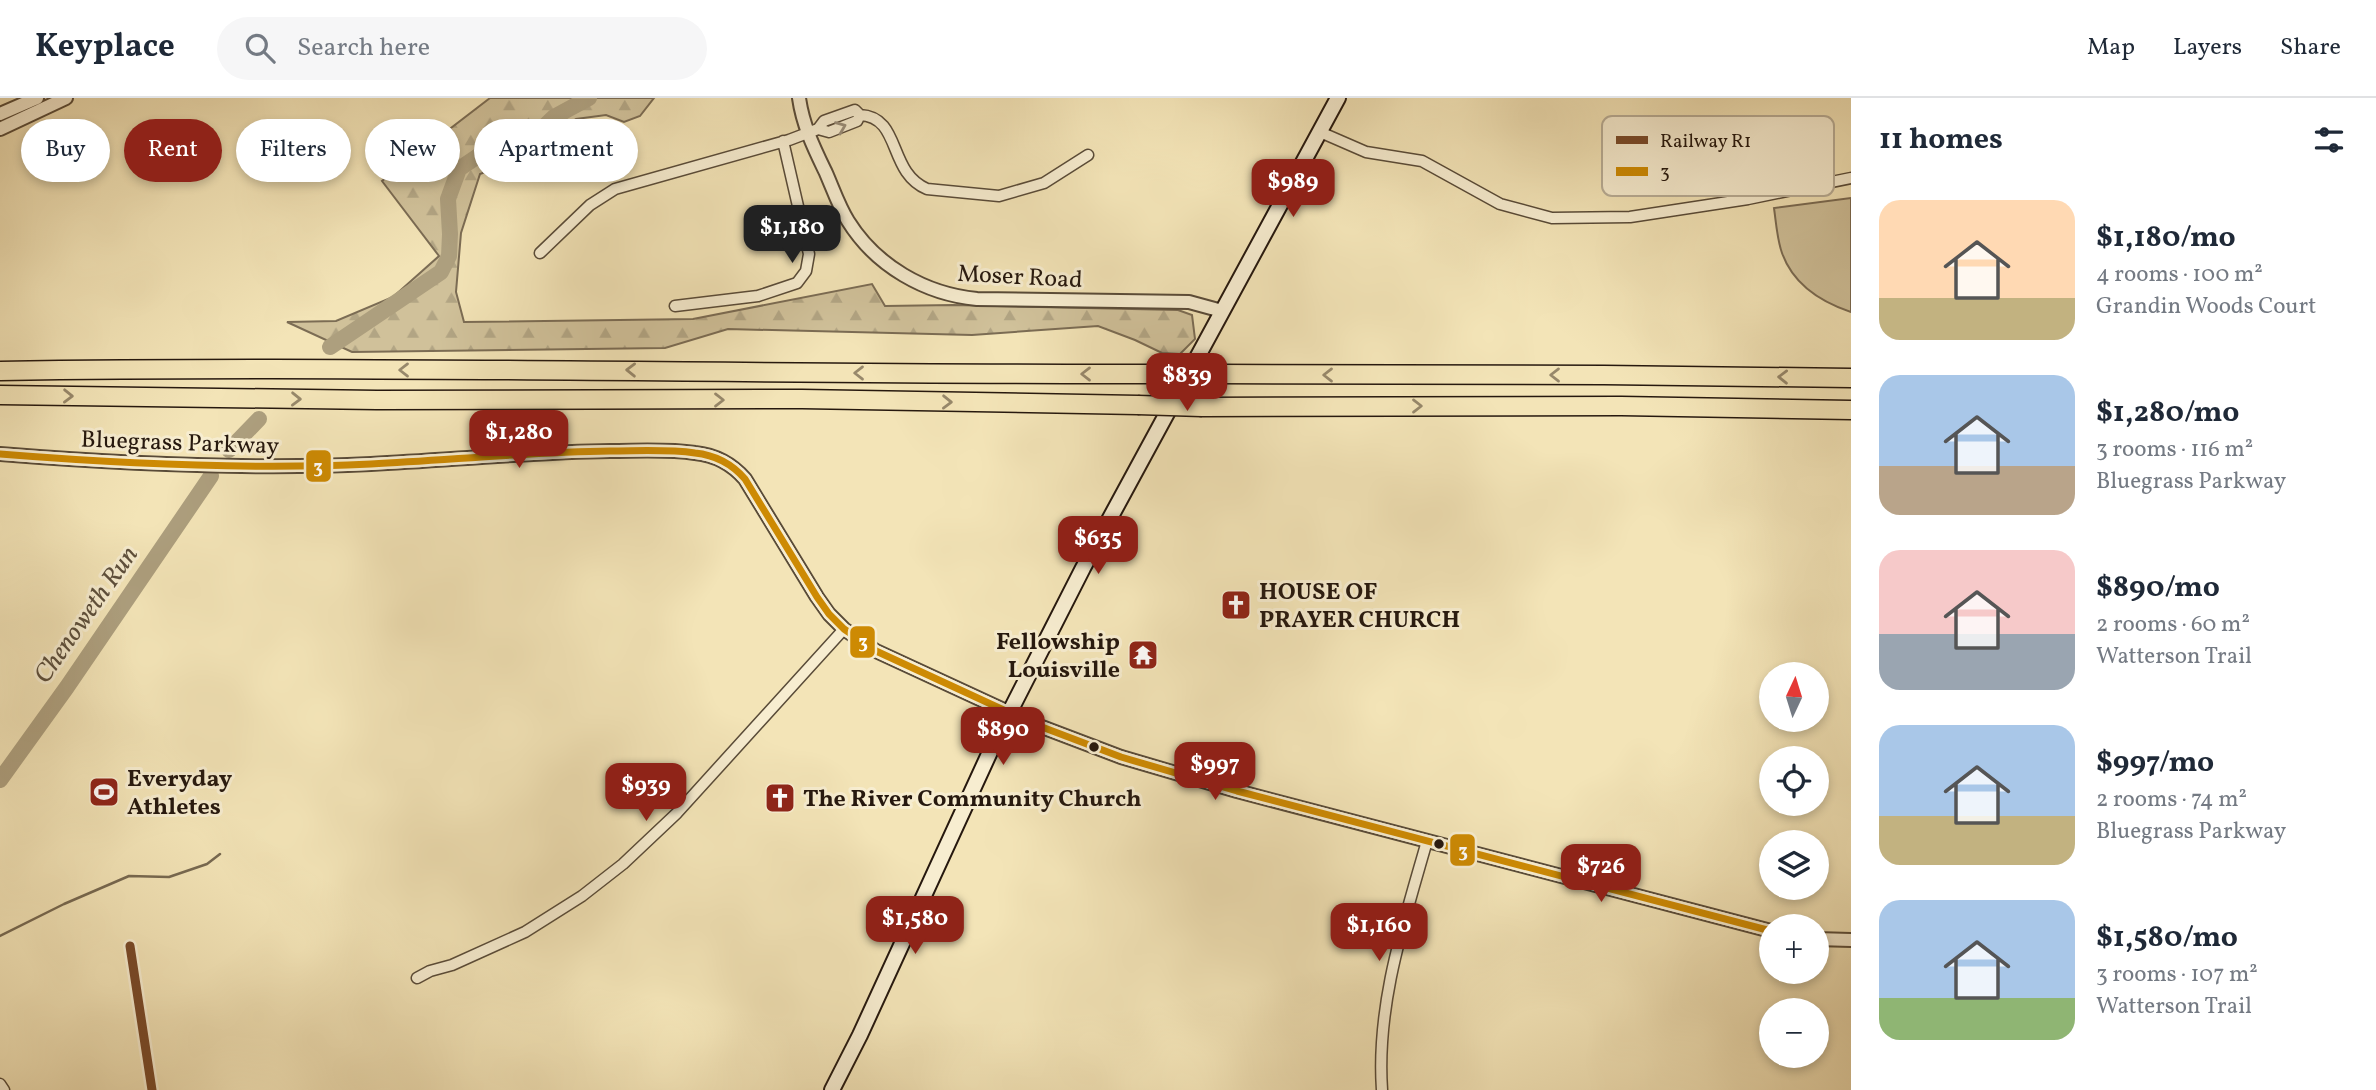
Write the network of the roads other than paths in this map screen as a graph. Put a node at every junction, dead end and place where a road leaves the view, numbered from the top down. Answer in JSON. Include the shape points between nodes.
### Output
{"nodes":[{"id":1,"x":37,"y":98,"type":"edge"},
{"id":2,"x":66,"y":98,"type":"edge"},
{"id":3,"x":799,"y":98,"type":"edge"},
{"id":4,"x":1338,"y":98,"type":"edge"},
{"id":5,"x":0,"y":114,"type":"edge"},
{"id":6,"x":0,"y":129,"type":"edge"},
{"id":7,"x":812,"y":131,"type":"junction"},
{"id":8,"x":1320,"y":132,"type":"junction"},
{"id":9,"x":783,"y":141,"type":"junction"},
{"id":10,"x":1088,"y":155,"type":"dead end"},
{"id":11,"x":1763,"y":196,"type":"edge"},
{"id":12,"x":540,"y":253,"type":"dead end"},
{"id":13,"x":675,"y":306,"type":"dead end"},
{"id":14,"x":1222,"y":311,"type":"junction"},
{"id":15,"x":0,"y":371,"type":"edge"},
{"id":16,"x":1851,"y":378,"type":"edge"},
{"id":17,"x":0,"y":396,"type":"edge"},
{"id":18,"x":1620,"y":406,"type":"junction"},
{"id":19,"x":1851,"y":410,"type":"edge"},
{"id":20,"x":1851,"y":421,"type":"edge"},
{"id":21,"x":0,"y":454,"type":"edge"},
{"id":22,"x":844,"y":629,"type":"junction"},
{"id":23,"x":1010,"y":712,"type":"junction"},
{"id":24,"x":1427,"y":841,"type":"junction"},
{"id":25,"x":1759,"y":928,"type":"edge"},
{"id":26,"x":1829,"y":939,"type":"edge"},
{"id":27,"x":1851,"y":940,"type":"edge"},
{"id":28,"x":417,"y":978,"type":"dead end"},
{"id":29,"x":0,"y":1084,"type":"edge"},
{"id":30,"x":4,"y":1090,"type":"edge"},
{"id":31,"x":832,"y":1090,"type":"edge"},
{"id":32,"x":1382,"y":1090,"type":"edge"}],
"edges":[{"from":1,"to":5,"type":"street"},
{"from":2,"to":6,"type":"street"},
{"from":3,"to":7,"type":"street","name":"Moser Road"},
{"from":4,"to":8,"type":"main road"},
{"from":7,"to":9,"type":"street"},
{"from":7,"to":10,"type":"street","via":[[829,132],[857,121],[860,115],[873,116],[885,124],[902,167],[917,184],[999,196],[1044,183]]},
{"from":7,"to":14,"type":"street","name":"Moser Road","via":[[849,222],[890,266],[927,287],[976,299],[1189,302]]},
{"from":8,"to":11,"type":"street","via":[[1356,149],[1422,161],[1500,204],[1552,218],[1630,217]]},
{"from":8,"to":14,"type":"main road"},
{"from":9,"to":12,"type":"street","via":[[615,189],[590,205]]},
{"from":9,"to":13,"type":"street","via":[[809,254],[802,279],[758,296]]},
{"from":14,"to":23,"type":"main road"},
{"from":16,"to":15,"type":"highway","one_way":true,"bridge":true,"via":[[771,374],[575,369]]},
{"from":17,"to":18,"type":"highway","one_way":true,"bridge":true,"via":[[803,399],[1202,407]]},
{"from":18,"to":19,"type":"highway"},
{"from":18,"to":20,"type":"highway"},
{"from":21,"to":22,"type":"street","name":"Bluegrass Parkway","via":[[148,465],[248,466],[562,452],[707,455],[746,479],[817,597]]},
{"from":22,"to":23,"type":"street","name":"Bluegrass Parkway","via":[[876,651]]},
{"from":22,"to":28,"type":"street","via":[[677,813],[623,864],[525,932]]},
{"from":23,"to":24,"type":"street","name":"Bluegrass Parkway","via":[[1160,769]]},
{"from":23,"to":31,"type":"main road"},
{"from":24,"to":25,"type":"street","name":"Bluegrass Parkway"},
{"from":24,"to":32,"type":"street","via":[[1383,1015]]},
{"from":26,"to":27,"type":"street"},
{"from":29,"to":30,"type":"street"}]}
